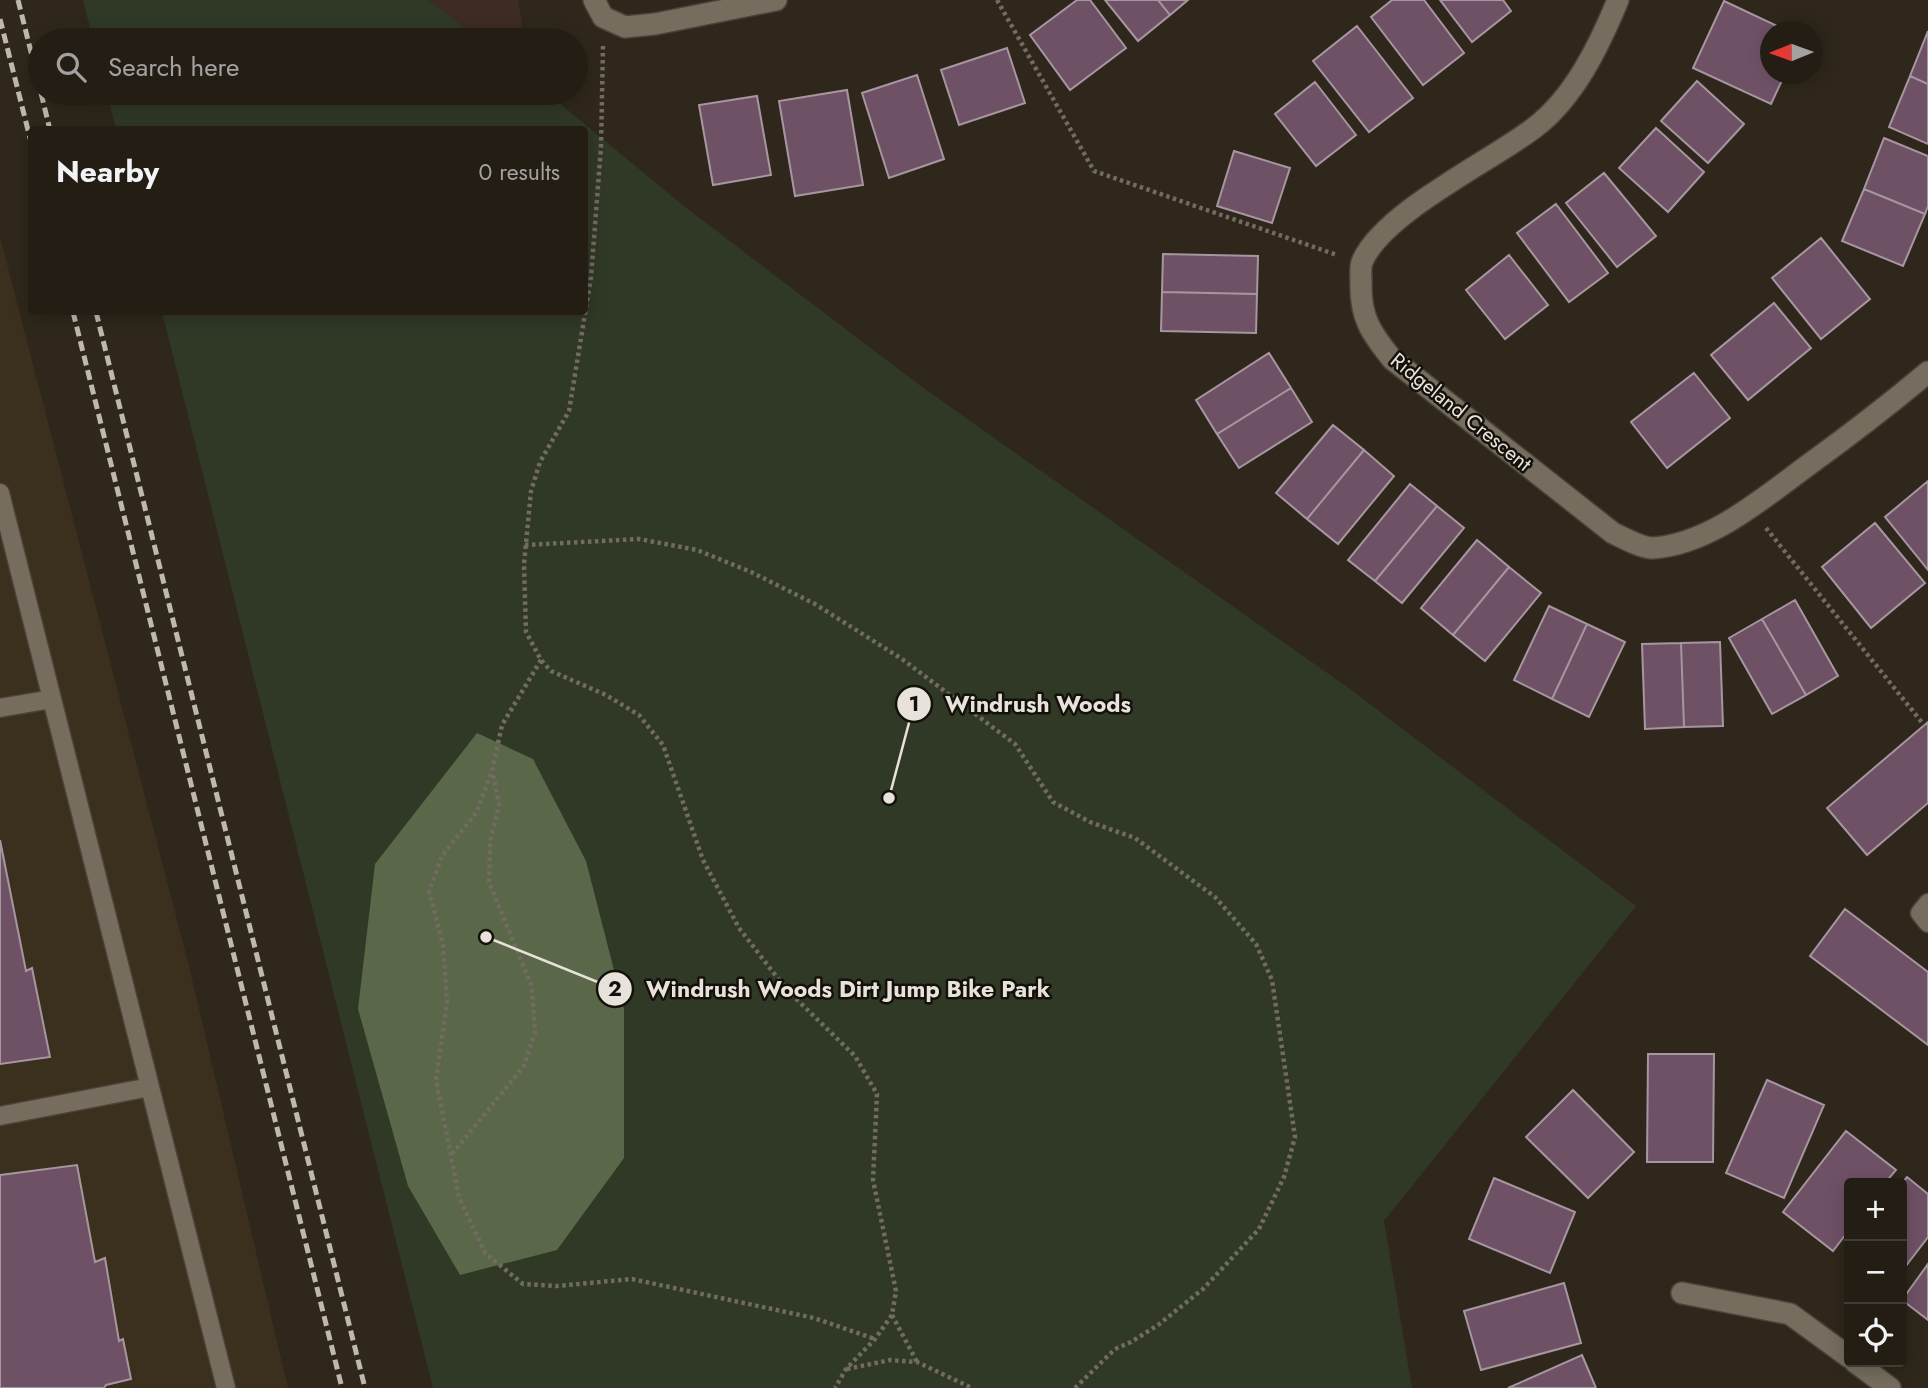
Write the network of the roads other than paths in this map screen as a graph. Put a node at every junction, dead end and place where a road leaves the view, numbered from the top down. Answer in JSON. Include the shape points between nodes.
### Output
{"nodes":[{"id":1,"x":776,"y":0,"type":"edge"},
{"id":2,"x":1618,"y":0,"type":"edge"},
{"id":3,"x":598,"y":9,"type":"edge"},
{"id":4,"x":1928,"y":372,"type":"edge"},
{"id":5,"x":0,"y":493,"type":"edge"},
{"id":6,"x":52,"y":699,"type":"junction"},
{"id":7,"x":0,"y":708,"type":"edge"},
{"id":8,"x":1928,"y":903,"type":"edge"},
{"id":9,"x":1928,"y":923,"type":"edge"},
{"id":10,"x":150,"y":1087,"type":"junction"},
{"id":11,"x":0,"y":1116,"type":"edge"},
{"id":12,"x":1682,"y":1293,"type":"dead end"},
{"id":13,"x":1844,"y":1353,"type":"edge"},
{"id":14,"x":1862,"y":1367,"type":"edge"},
{"id":15,"x":226,"y":1388,"type":"edge"},
{"id":16,"x":1890,"y":1388,"type":"edge"}],
"edges":[{"from":1,"to":3,"type":"street","via":[[625,27]]},
{"from":2,"to":4,"type":"street","name":"Ridgeland Crescent","via":[[1571,91],[1535,127],[1433,194],[1389,227],[1371,248],[1362,263],[1360,303],[1371,333],[1392,359],[1613,533],[1650,548],[1706,533],[1751,508]]},
{"from":5,"to":6,"type":"lane"},
{"from":6,"to":7,"type":"lane"},
{"from":6,"to":10,"type":"lane"},
{"from":8,"to":9,"type":"lane","via":[[1920,913]]},
{"from":10,"to":11,"type":"lane"},
{"from":10,"to":15,"type":"lane"},
{"from":12,"to":13,"type":"street","via":[[1790,1314]]},
{"from":14,"to":16,"type":"street"}]}
